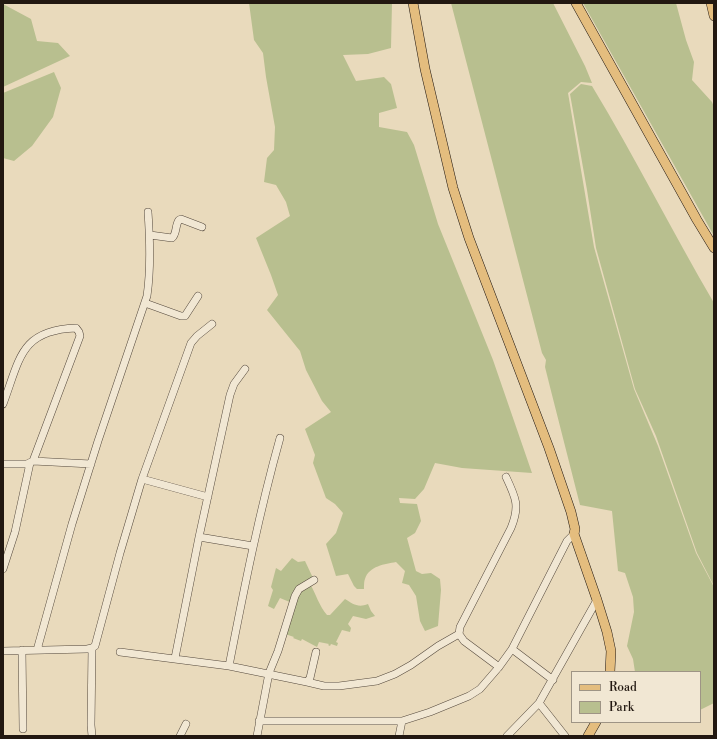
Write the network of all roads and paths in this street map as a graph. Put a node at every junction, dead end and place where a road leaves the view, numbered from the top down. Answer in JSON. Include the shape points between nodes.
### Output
{"nodes":[{"id":1,"x":413,"y":3,"type":"edge"},
{"id":2,"x":576,"y":3,"type":"edge"},
{"id":3,"x":712,"y":3,"type":"edge"},
{"id":4,"x":714,"y":16,"type":"edge"},
{"id":5,"x":148,"y":212,"type":"dead end"},
{"id":6,"x":202,"y":227,"type":"dead end"},
{"id":7,"x":150,"y":235,"type":"junction"},
{"id":8,"x":714,"y":248,"type":"edge"},
{"id":9,"x":198,"y":296,"type":"dead end"},
{"id":10,"x":145,"y":303,"type":"junction"},
{"id":11,"x":212,"y":324,"type":"dead end"},
{"id":12,"x":245,"y":369,"type":"dead end"},
{"id":13,"x":3,"y":404,"type":"edge"},
{"id":14,"x":280,"y":438,"type":"dead end"},
{"id":15,"x":32,"y":462,"type":"junction"},
{"id":16,"x":3,"y":464,"type":"edge"},
{"id":17,"x":90,"y":464,"type":"junction"},
{"id":18,"x":506,"y":477,"type":"dead end"},
{"id":19,"x":142,"y":479,"type":"junction"},
{"id":20,"x":208,"y":497,"type":"junction"},
{"id":21,"x":574,"y":534,"type":"junction"},
{"id":22,"x":199,"y":537,"type":"junction"},
{"id":23,"x":253,"y":546,"type":"junction"},
{"id":24,"x":3,"y":569,"type":"edge"},
{"id":25,"x":314,"y":580,"type":"dead end"},
{"id":26,"x":598,"y":600,"type":"junction"},
{"id":27,"x":459,"y":634,"type":"junction"},
{"id":28,"x":92,"y":648,"type":"junction"},
{"id":29,"x":512,"y":649,"type":"junction"},
{"id":30,"x":22,"y":650,"type":"junction"},
{"id":31,"x":37,"y":650,"type":"junction"},
{"id":32,"x":3,"y":651,"type":"edge"},
{"id":33,"x":120,"y":652,"type":"dead end"},
{"id":34,"x":316,"y":652,"type":"dead end"},
{"id":35,"x":175,"y":658,"type":"junction"},
{"id":36,"x":229,"y":666,"type":"junction"},
{"id":37,"x":499,"y":667,"type":"junction"},
{"id":38,"x":610,"y":671,"type":"edge"},
{"id":39,"x":268,"y":673,"type":"junction"},
{"id":40,"x":553,"y":680,"type":"junction"},
{"id":41,"x":307,"y":682,"type":"junction"},
{"id":42,"x":539,"y":703,"type":"junction"},
{"id":43,"x":402,"y":720,"type":"junction"},
{"id":44,"x":259,"y":721,"type":"junction"},
{"id":45,"x":595,"y":723,"type":"edge"},
{"id":46,"x":186,"y":724,"type":"dead end"},
{"id":47,"x":23,"y":729,"type":"dead end"},
{"id":48,"x":92,"y":736,"type":"edge"},
{"id":49,"x":180,"y":736,"type":"edge"},
{"id":50,"x":257,"y":736,"type":"edge"},
{"id":51,"x":398,"y":736,"type":"edge"},
{"id":52,"x":507,"y":736,"type":"edge"},
{"id":53,"x":565,"y":736,"type":"edge"},
{"id":54,"x":588,"y":736,"type":"edge"}],
"edges":[{"from":1,"to":21,"type":"main road","via":[[425,69],[453,188],[469,238],[549,448],[571,512]]},
{"from":2,"to":8,"type":"main road"},
{"from":3,"to":4,"type":"main road"},
{"from":5,"to":7,"type":"street"},
{"from":6,"to":7,"type":"street","via":[[181,219],[177,222],[172,238]]},
{"from":7,"to":10,"type":"street","via":[[149,285]]},
{"from":9,"to":10,"type":"street","via":[[185,316]]},
{"from":10,"to":17,"type":"street"},
{"from":11,"to":19,"type":"street","via":[[191,343]]},
{"from":12,"to":20,"type":"street","via":[[234,384],[230,395]]},
{"from":13,"to":15,"type":"street","via":[[22,354],[34,339],[53,330],[76,328],[80,336]]},
{"from":14,"to":23,"type":"street"},
{"from":15,"to":16,"type":"street"},
{"from":15,"to":17,"type":"street"},
{"from":15,"to":24,"type":"street"},
{"from":17,"to":31,"type":"street"},
{"from":18,"to":27,"type":"street","via":[[513,492],[516,515],[460,627]]},
{"from":19,"to":20,"type":"street"},
{"from":19,"to":28,"type":"street","via":[[95,646]]},
{"from":20,"to":22,"type":"street"},
{"from":21,"to":26,"type":"main road"},
{"from":21,"to":29,"type":"street","via":[[567,541]]},
{"from":22,"to":23,"type":"street"},
{"from":22,"to":35,"type":"street"},
{"from":23,"to":36,"type":"street"},
{"from":25,"to":39,"type":"street","via":[[299,589],[295,596],[278,651]]},
{"from":26,"to":38,"type":"main road","via":[[611,650]]},
{"from":26,"to":40,"type":"street"},
{"from":27,"to":37,"type":"street","via":[[464,641]]},
{"from":27,"to":41,"type":"street","via":[[411,665],[377,681],[339,686]]},
{"from":28,"to":31,"type":"street"},
{"from":28,"to":48,"type":"street"},
{"from":29,"to":37,"type":"street"},
{"from":29,"to":40,"type":"street"},
{"from":30,"to":31,"type":"street"},
{"from":30,"to":32,"type":"street"},
{"from":30,"to":47,"type":"street"},
{"from":33,"to":35,"type":"street"},
{"from":34,"to":41,"type":"street"},
{"from":35,"to":36,"type":"street"},
{"from":36,"to":39,"type":"street"},
{"from":37,"to":43,"type":"street","via":[[480,689],[469,696]]},
{"from":39,"to":41,"type":"street"},
{"from":39,"to":44,"type":"street"},
{"from":40,"to":42,"type":"street"},
{"from":42,"to":52,"type":"street"},
{"from":42,"to":53,"type":"street"},
{"from":43,"to":44,"type":"street"},
{"from":43,"to":51,"type":"street"},
{"from":44,"to":50,"type":"street"},
{"from":45,"to":54,"type":"main road"},
{"from":46,"to":49,"type":"street"}]}
